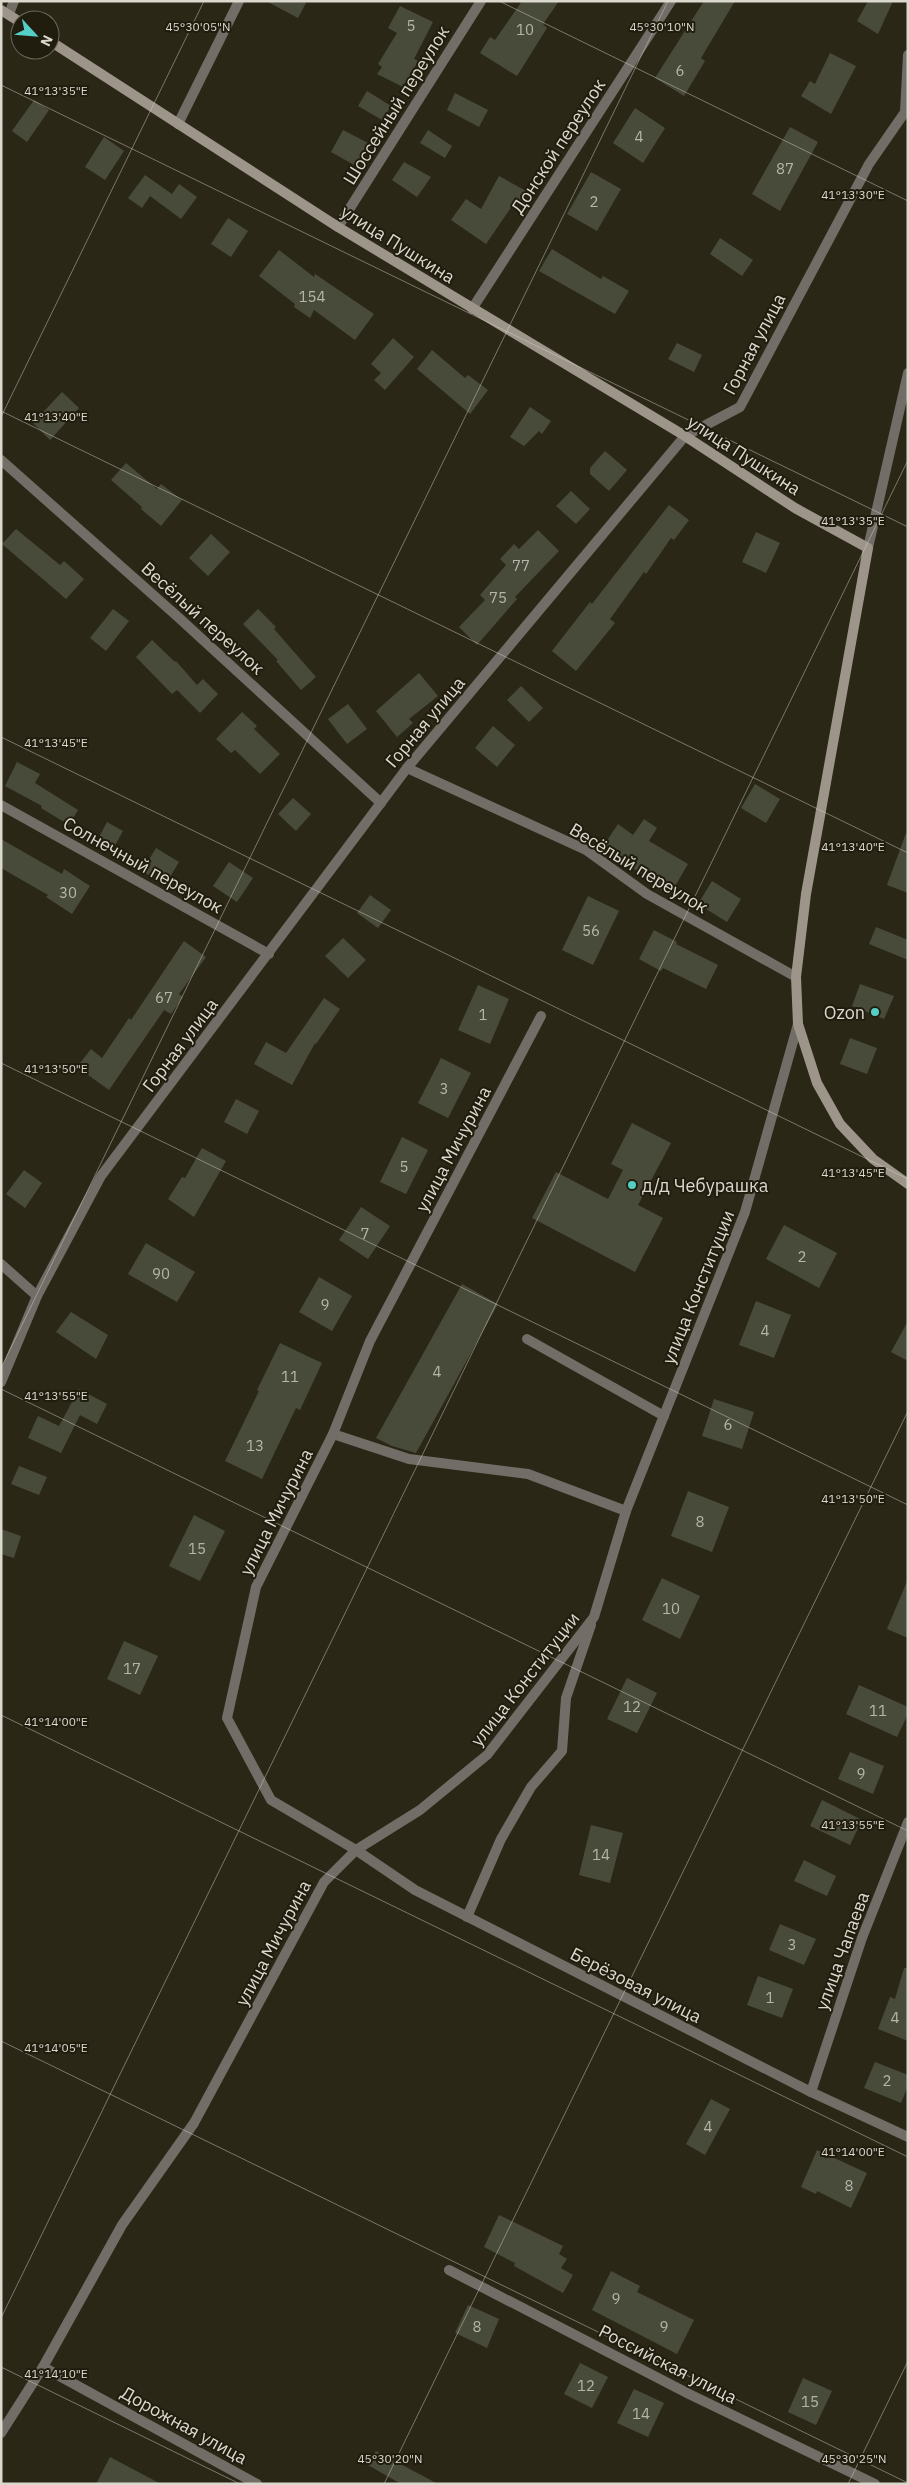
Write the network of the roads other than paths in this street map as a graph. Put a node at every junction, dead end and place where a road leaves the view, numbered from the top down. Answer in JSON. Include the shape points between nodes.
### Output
{"nodes":[{"id":1,"x":14,"y":1,"type":"edge"},
{"id":2,"x":239,"y":1,"type":"edge"},
{"id":3,"x":481,"y":1,"type":"edge"},
{"id":4,"x":671,"y":1,"type":"edge"},
{"id":5,"x":5,"y":12,"type":"edge"},
{"id":6,"x":60,"y":47,"type":"edge"},
{"id":7,"x":908,"y":55,"type":"edge"},
{"id":8,"x":906,"y":112,"type":"edge"},
{"id":9,"x":178,"y":124,"type":"junction"},
{"id":10,"x":338,"y":227,"type":"junction"},
{"id":11,"x":472,"y":309,"type":"junction"},
{"id":12,"x":908,"y":373,"type":"edge"},
{"id":13,"x":685,"y":436,"type":"junction"},
{"id":14,"x":1,"y":460,"type":"edge"},
{"id":15,"x":868,"y":548,"type":"junction"},
{"id":16,"x":407,"y":768,"type":"junction"},
{"id":17,"x":380,"y":803,"type":"junction"},
{"id":18,"x":1,"y":805,"type":"edge"},
{"id":19,"x":269,"y":954,"type":"junction"},
{"id":20,"x":796,"y":977,"type":"junction"},
{"id":21,"x":541,"y":1016,"type":"dead end"},
{"id":22,"x":798,"y":1024,"type":"junction"},
{"id":23,"x":908,"y":1184,"type":"edge"},
{"id":24,"x":1,"y":1264,"type":"edge"},
{"id":25,"x":38,"y":1296,"type":"junction"},
{"id":26,"x":527,"y":1339,"type":"dead end"},
{"id":27,"x":1,"y":1382,"type":"edge"},
{"id":28,"x":664,"y":1416,"type":"junction"},
{"id":29,"x":333,"y":1434,"type":"junction"},
{"id":30,"x":626,"y":1511,"type":"junction"},
{"id":31,"x":594,"y":1617,"type":"junction"},
{"id":32,"x":908,"y":1822,"type":"edge"},
{"id":33,"x":356,"y":1850,"type":"junction"},
{"id":34,"x":467,"y":1917,"type":"junction"},
{"id":35,"x":811,"y":2092,"type":"junction"},
{"id":36,"x":908,"y":2137,"type":"edge"},
{"id":37,"x":449,"y":2270,"type":"dead end"},
{"id":38,"x":43,"y":2367,"type":"junction"},
{"id":39,"x":1,"y":2433,"type":"edge"},
{"id":40,"x":257,"y":2484,"type":"edge"},
{"id":41,"x":875,"y":2484,"type":"edge"}],
"edges":[{"from":1,"to":5,"type":"street"},
{"from":2,"to":9,"type":"street"},
{"from":3,"to":10,"type":"street","name":"Шоссейный переулок"},
{"from":4,"to":11,"type":"street","name":"Донской переулок"},
{"from":6,"to":9,"type":"main road","name":"улица Пушкина"},
{"from":7,"to":8,"type":"street","name":"Горная улица"},
{"from":8,"to":13,"type":"street","name":"Горная улица","via":[[869,164],[740,408]]},
{"from":9,"to":10,"type":"main road","name":"улица Пушкина"},
{"from":10,"to":11,"type":"main road","name":"улица Пушкина"},
{"from":11,"to":13,"type":"main road","name":"улица Пушкина"},
{"from":12,"to":15,"type":"street"},
{"from":13,"to":15,"type":"main road","name":"улица Пушкина","via":[[795,508]]},
{"from":13,"to":16,"type":"street","name":"Горная улица"},
{"from":14,"to":17,"type":"street","name":"Весёлый переулок"},
{"from":15,"to":20,"type":"main road","via":[[806,894]]},
{"from":16,"to":17,"type":"street","name":"Горная улица"},
{"from":16,"to":20,"type":"street","name":"Весёлый переулок","via":[[586,850],[647,894]]},
{"from":17,"to":19,"type":"street","name":"Горная улица"},
{"from":18,"to":19,"type":"street","name":"Солнечный переулок"},
{"from":19,"to":25,"type":"street","name":"Горная улица","via":[[101,1176]]},
{"from":20,"to":22,"type":"main road"},
{"from":21,"to":29,"type":"street","name":"улица Мичурина","via":[[370,1341]]},
{"from":22,"to":23,"type":"main road","via":[[817,1083],[840,1124],[873,1159]]},
{"from":22,"to":28,"type":"street","name":"улица Конституции","via":[[745,1212]]},
{"from":24,"to":25,"type":"street"},
{"from":25,"to":27,"type":"street","name":"Горная улица"},
{"from":26,"to":28,"type":"street"},
{"from":28,"to":30,"type":"street","name":"улица Конституции"},
{"from":29,"to":30,"type":"street","via":[[410,1459],[528,1474]]},
{"from":29,"to":33,"type":"street","name":"улица Мичурина","via":[[256,1587],[228,1718],[271,1800]]},
{"from":30,"to":31,"type":"street","name":"улица Конституции"},
{"from":31,"to":33,"type":"street","name":"улица Конституции","via":[[487,1755],[420,1810]]},
{"from":31,"to":34,"type":"street","via":[[566,1698],[562,1751],[531,1787],[501,1839]]},
{"from":32,"to":35,"type":"street","name":"улица Чапаева","via":[[859,1948]]},
{"from":33,"to":34,"type":"street","name":"Берёзовая улица","via":[[415,1890]]},
{"from":33,"to":38,"type":"street","name":"улица Мичурина","via":[[324,1882],[194,2123],[122,2225]]},
{"from":34,"to":35,"type":"street","name":"Берёзовая улица"},
{"from":35,"to":36,"type":"street","name":"Берёзовая улица"},
{"from":37,"to":41,"type":"street","name":"Российская улица","via":[[689,2394]]},
{"from":38,"to":39,"type":"street","name":"улица Мичурина"},
{"from":38,"to":40,"type":"street","name":"Дорожная улица"}]}
